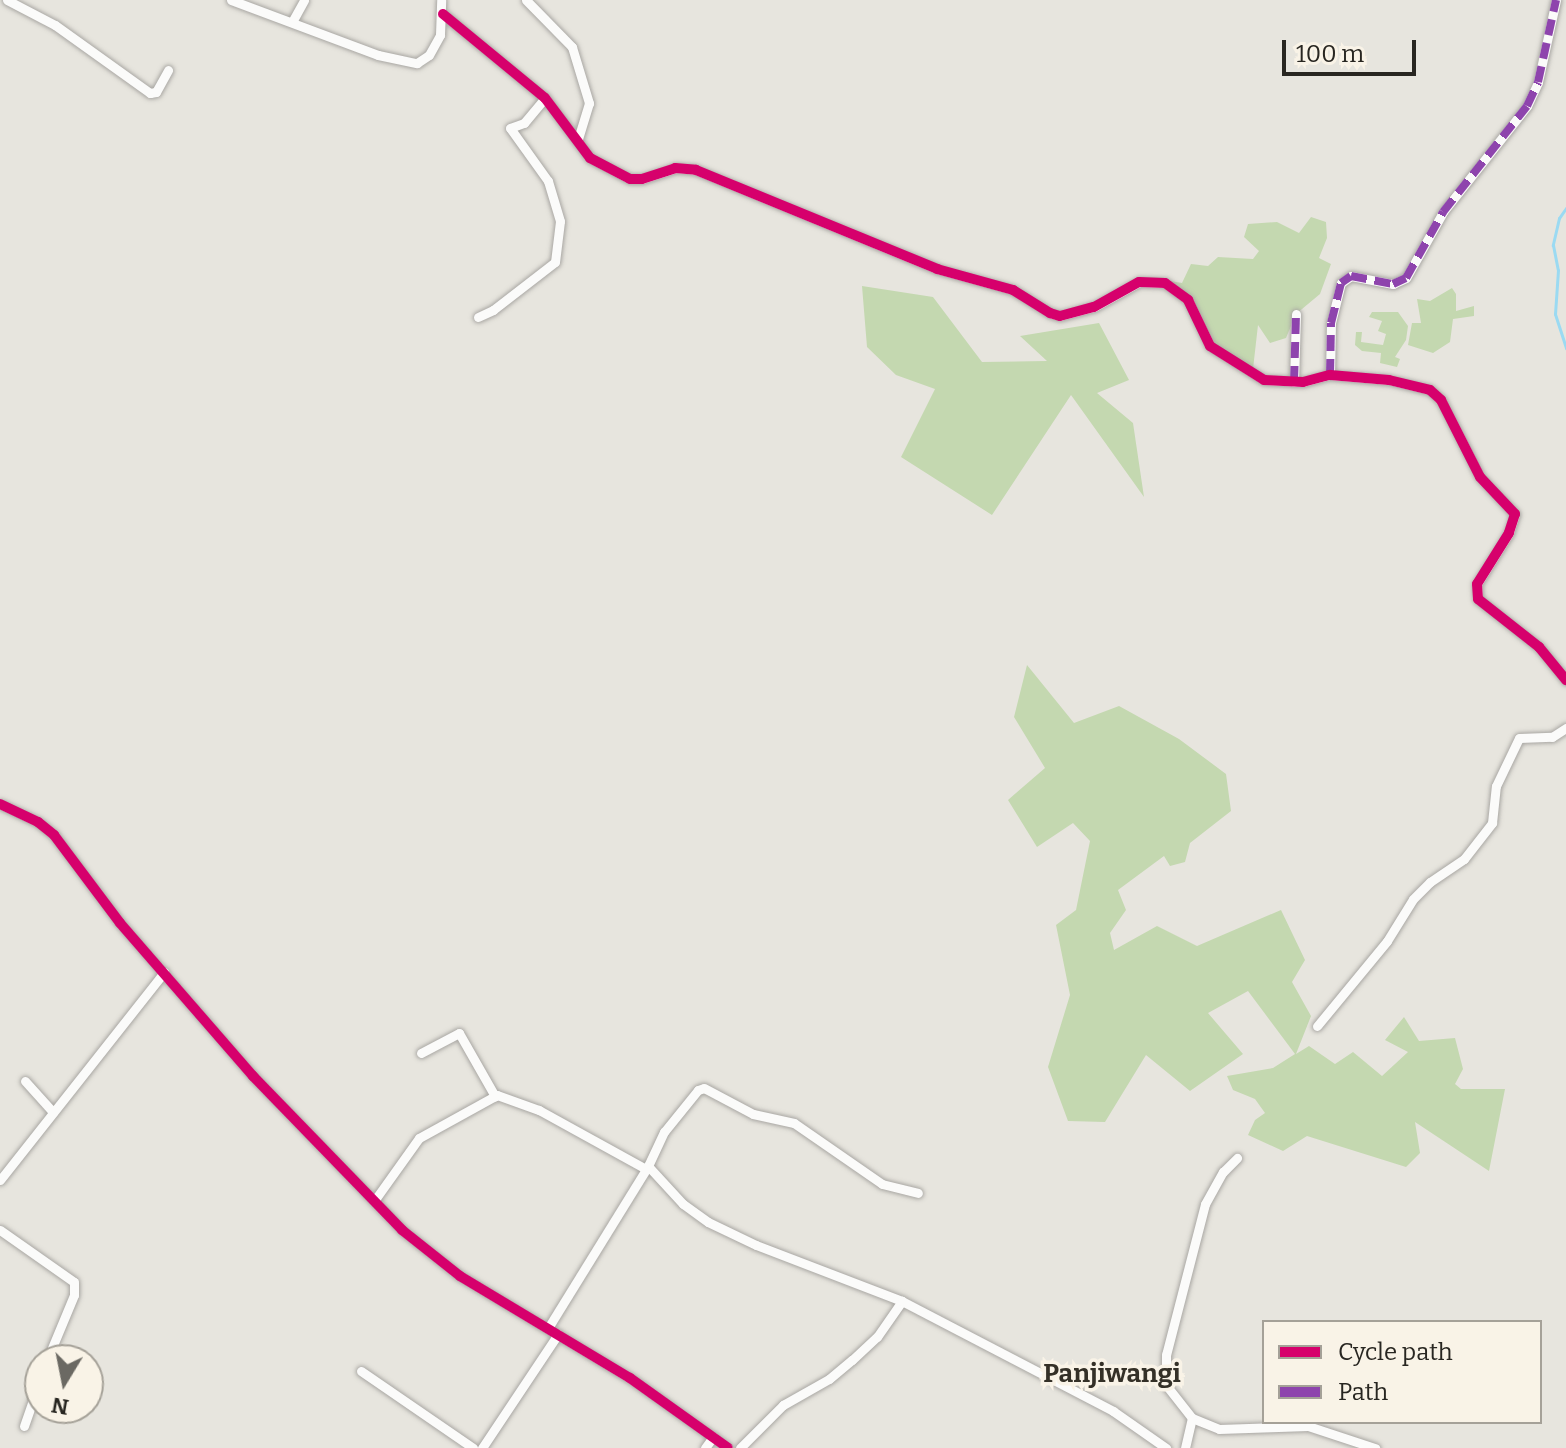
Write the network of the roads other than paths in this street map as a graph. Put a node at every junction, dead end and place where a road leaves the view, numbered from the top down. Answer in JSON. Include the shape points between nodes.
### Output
{"nodes":[{"id":1,"x":7,"y":0,"type":"edge"},
{"id":2,"x":231,"y":0,"type":"edge"},
{"id":3,"x":304,"y":0,"type":"edge"},
{"id":4,"x":441,"y":0,"type":"edge"},
{"id":5,"x":526,"y":0,"type":"edge"},
{"id":6,"x":1556,"y":0,"type":"edge"},
{"id":7,"x":443,"y":14,"type":"junction"},
{"id":8,"x":292,"y":22,"type":"junction"},
{"id":9,"x":168,"y":70,"type":"dead end"},
{"id":10,"x":545,"y":98,"type":"junction"},
{"id":11,"x":578,"y":140,"type":"junction"},
{"id":12,"x":1296,"y":314,"type":"dead end"},
{"id":13,"x":478,"y":317,"type":"dead end"},
{"id":14,"x":1330,"y":375,"type":"junction"},
{"id":15,"x":1294,"y":382,"type":"junction"},
{"id":16,"x":1566,"y":680,"type":"edge"},
{"id":17,"x":1566,"y":728,"type":"edge"},
{"id":18,"x":0,"y":804,"type":"edge"},
{"id":19,"x":164,"y":972,"type":"junction"},
{"id":20,"x":1317,"y":1026,"type":"dead end"},
{"id":21,"x":421,"y":1053,"type":"dead end"},
{"id":22,"x":25,"y":1081,"type":"dead end"},
{"id":23,"x":495,"y":1096,"type":"junction"},
{"id":24,"x":53,"y":1112,"type":"junction"},
{"id":25,"x":1237,"y":1158,"type":"dead end"},
{"id":26,"x":4,"y":1166,"type":"edge"},
{"id":27,"x":647,"y":1167,"type":"junction"},
{"id":28,"x":0,"y":1180,"type":"edge"},
{"id":29,"x":918,"y":1193,"type":"dead end"},
{"id":30,"x":374,"y":1201,"type":"junction"},
{"id":31,"x":0,"y":1230,"type":"edge"},
{"id":32,"x":902,"y":1301,"type":"junction"},
{"id":33,"x":548,"y":1328,"type":"junction"},
{"id":34,"x":558,"y":1334,"type":"junction"},
{"id":35,"x":54,"y":1344,"type":"edge"},
{"id":36,"x":361,"y":1371,"type":"dead end"},
{"id":37,"x":1192,"y":1418,"type":"junction"},
{"id":38,"x":713,"y":1437,"type":"junction"},
{"id":39,"x":473,"y":1448,"type":"edge"},
{"id":40,"x":482,"y":1448,"type":"edge"},
{"id":41,"x":705,"y":1448,"type":"edge"},
{"id":42,"x":728,"y":1448,"type":"edge"},
{"id":43,"x":740,"y":1448,"type":"edge"},
{"id":44,"x":1166,"y":1448,"type":"edge"},
{"id":45,"x":1185,"y":1448,"type":"edge"},
{"id":46,"x":1375,"y":1448,"type":"edge"}],
"edges":[{"from":1,"to":9,"type":"street","via":[[55,25],[146,92],[156,92]]},
{"from":2,"to":8,"type":"street"},
{"from":3,"to":8,"type":"street"},
{"from":4,"to":7,"type":"street"},
{"from":5,"to":11,"type":"street","via":[[572,47],[589,103]]},
{"from":6,"to":14,"type":"street","via":[[1538,82],[1527,106],[1443,212],[1406,278],[1393,284],[1351,276],[1341,283],[1331,323]]},
{"from":7,"to":8,"type":"street","via":[[438,39],[417,63],[378,55]]},
{"from":7,"to":10,"type":"street"},
{"from":10,"to":11,"type":"street"},
{"from":10,"to":13,"type":"street","via":[[524,123],[510,128],[548,181],[560,221],[555,262]]},
{"from":11,"to":15,"type":"street","via":[[590,158],[630,179],[675,168],[696,170],[937,269],[1013,290],[1050,313],[1081,313],[1126,287],[1152,280],[1165,283],[1188,300],[1204,339],[1222,356],[1264,380]]},
{"from":12,"to":15,"type":"street"},
{"from":14,"to":15,"type":"street"},
{"from":14,"to":16,"type":"street","via":[[1415,384],[1441,400],[1480,477],[1515,514],[1477,584],[1478,599],[1528,637]]},
{"from":17,"to":20,"type":"street","via":[[1552,737],[1519,738],[1496,786],[1492,823],[1464,859],[1413,899],[1387,941]]},
{"from":18,"to":19,"type":"street","via":[[54,835]]},
{"from":19,"to":24,"type":"street"},
{"from":19,"to":30,"type":"street","via":[[253,1076]]},
{"from":21,"to":23,"type":"street","via":[[459,1033]]},
{"from":22,"to":24,"type":"street"},
{"from":23,"to":27,"type":"street","via":[[539,1110]]},
{"from":23,"to":30,"type":"street","via":[[419,1138]]},
{"from":24,"to":26,"type":"street"},
{"from":25,"to":37,"type":"street","via":[[1205,1204],[1165,1361],[1166,1385]]},
{"from":26,"to":28,"type":"street"},
{"from":27,"to":29,"type":"street","via":[[664,1132],[704,1088],[753,1114],[794,1123],[882,1184]]},
{"from":27,"to":32,"type":"street","via":[[708,1222]]},
{"from":27,"to":33,"type":"street"},
{"from":30,"to":33,"type":"street","via":[[460,1276]]},
{"from":31,"to":35,"type":"street","via":[[74,1282],[74,1295]]},
{"from":32,"to":43,"type":"street","via":[[877,1337],[852,1360],[783,1405]]},
{"from":32,"to":44,"type":"street","via":[[1113,1411]]},
{"from":33,"to":34,"type":"street"},
{"from":34,"to":38,"type":"street"},
{"from":34,"to":40,"type":"street"},
{"from":36,"to":39,"type":"street"},
{"from":37,"to":45,"type":"street"},
{"from":37,"to":46,"type":"street","via":[[1219,1429],[1308,1426]]},
{"from":38,"to":41,"type":"street"},
{"from":38,"to":42,"type":"street"}]}
